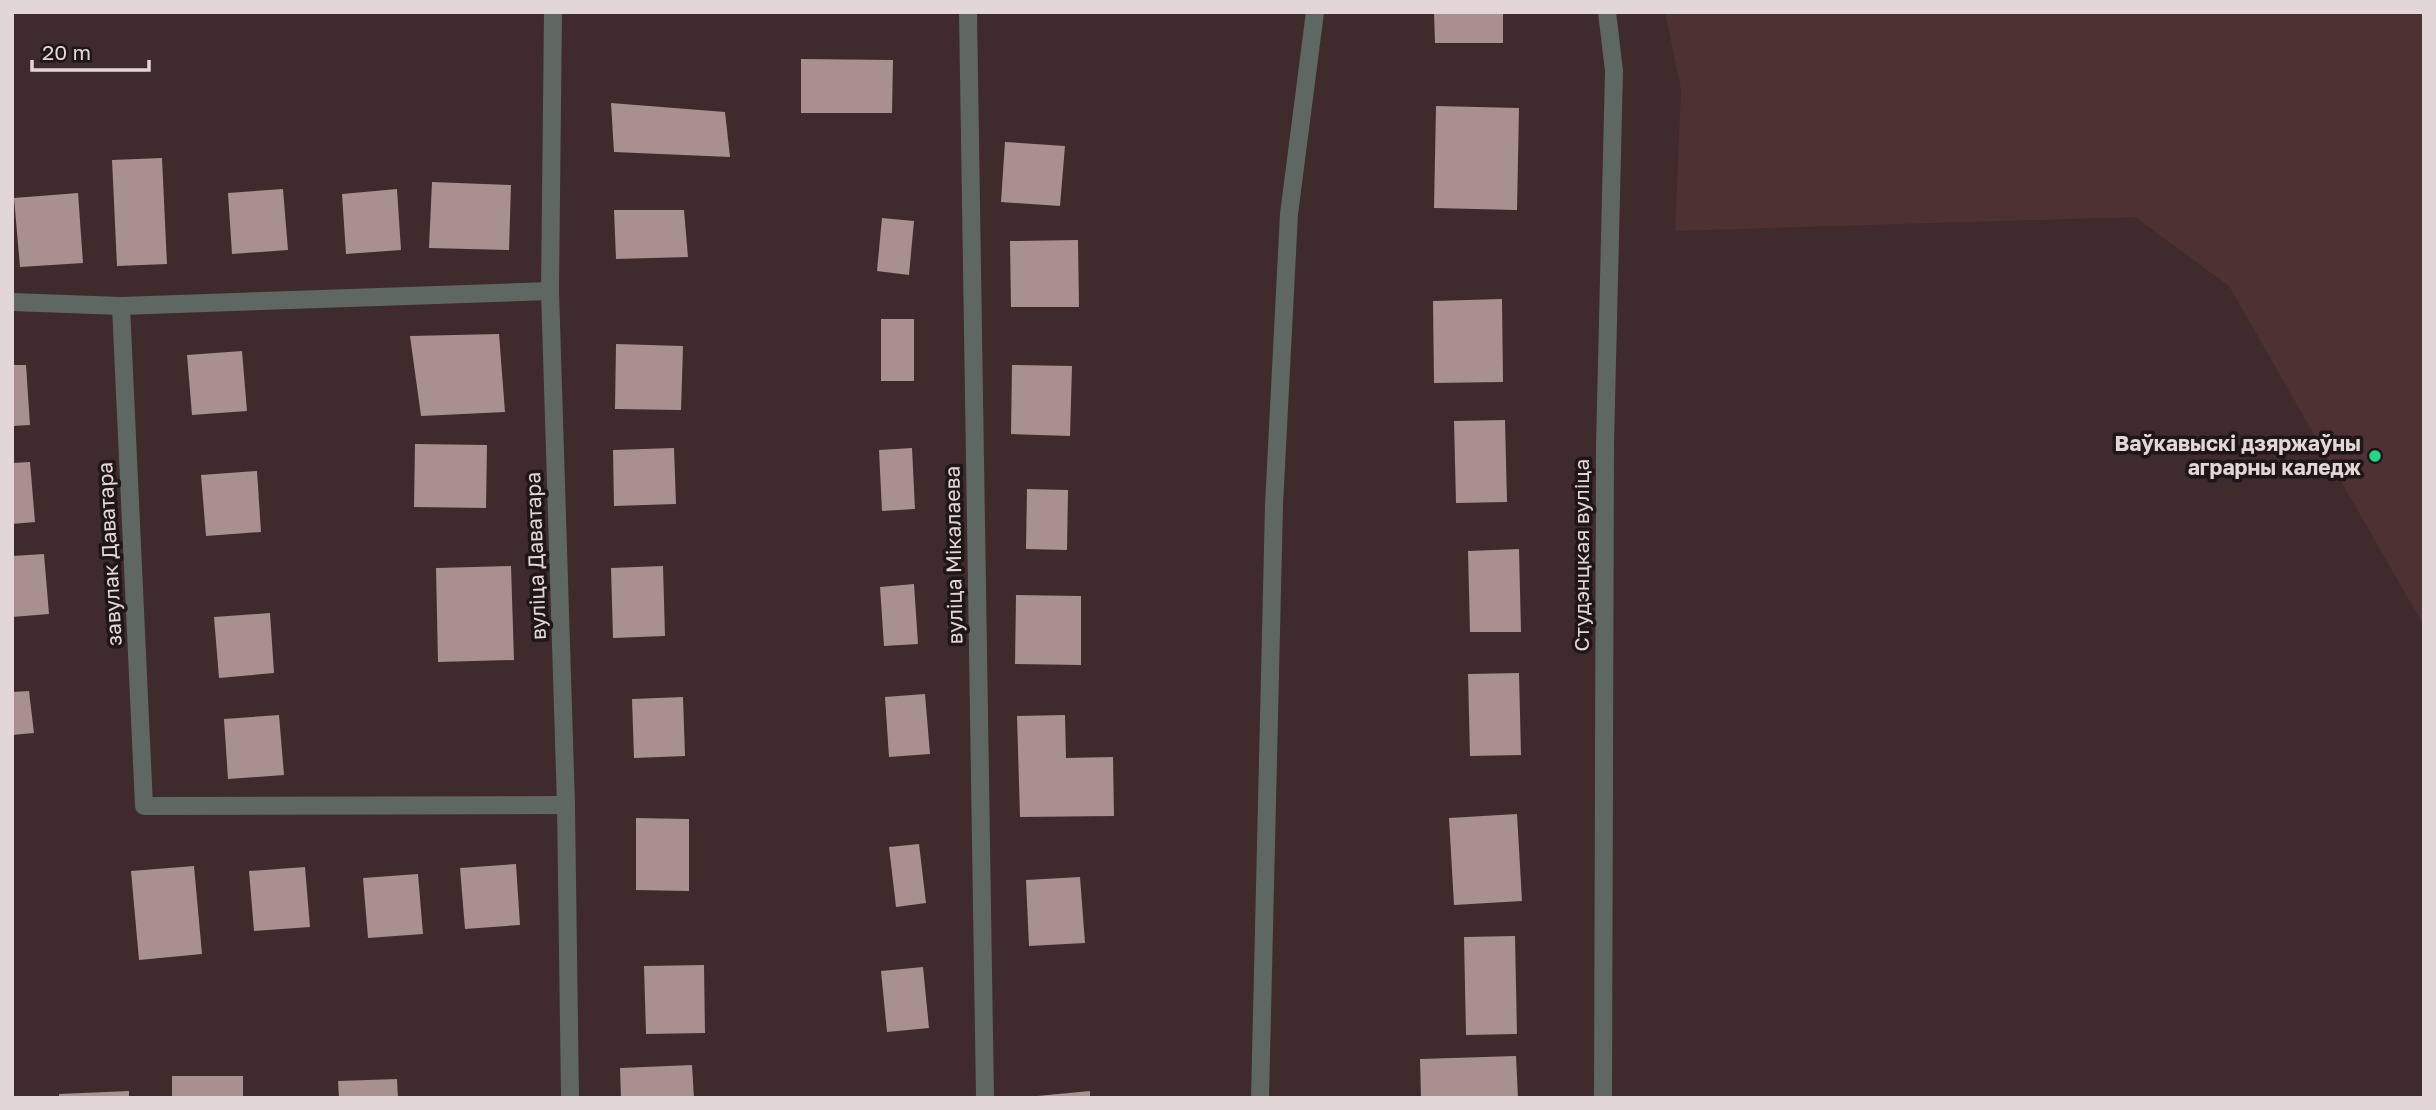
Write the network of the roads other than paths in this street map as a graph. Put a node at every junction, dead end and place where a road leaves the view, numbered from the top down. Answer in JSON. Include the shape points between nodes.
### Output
{"nodes":[{"id":1,"x":553,"y":12,"type":"edge"},
{"id":2,"x":968,"y":12,"type":"edge"},
{"id":3,"x":1315,"y":12,"type":"edge"},
{"id":4,"x":1608,"y":12,"type":"edge"},
{"id":5,"x":550,"y":291,"type":"junction"},
{"id":6,"x":12,"y":302,"type":"edge"},
{"id":7,"x":121,"y":306,"type":"junction"},
{"id":8,"x":566,"y":804,"type":"junction"},
{"id":9,"x":570,"y":1098,"type":"edge"},
{"id":10,"x":985,"y":1098,"type":"edge"},
{"id":11,"x":1260,"y":1098,"type":"edge"},
{"id":12,"x":1603,"y":1098,"type":"edge"}],
"edges":[{"from":1,"to":5,"type":"street","name":"вуліца Даватара"},
{"from":2,"to":10,"type":"street","name":"вуліца Мікалаева"},
{"from":3,"to":11,"type":"street","via":[[1288,227],[1274,505]]},
{"from":4,"to":12,"type":"street","name":"Студэнцкая вуліца","via":[[1614,71],[1605,459]]},
{"from":5,"to":7,"type":"street"},
{"from":5,"to":8,"type":"street","name":"вуліца Даватара"},
{"from":6,"to":7,"type":"street"},
{"from":7,"to":8,"type":"street","name":"завулак Даватара","via":[[144,806]]},
{"from":8,"to":9,"type":"street","name":"вуліца Даватара"}]}
